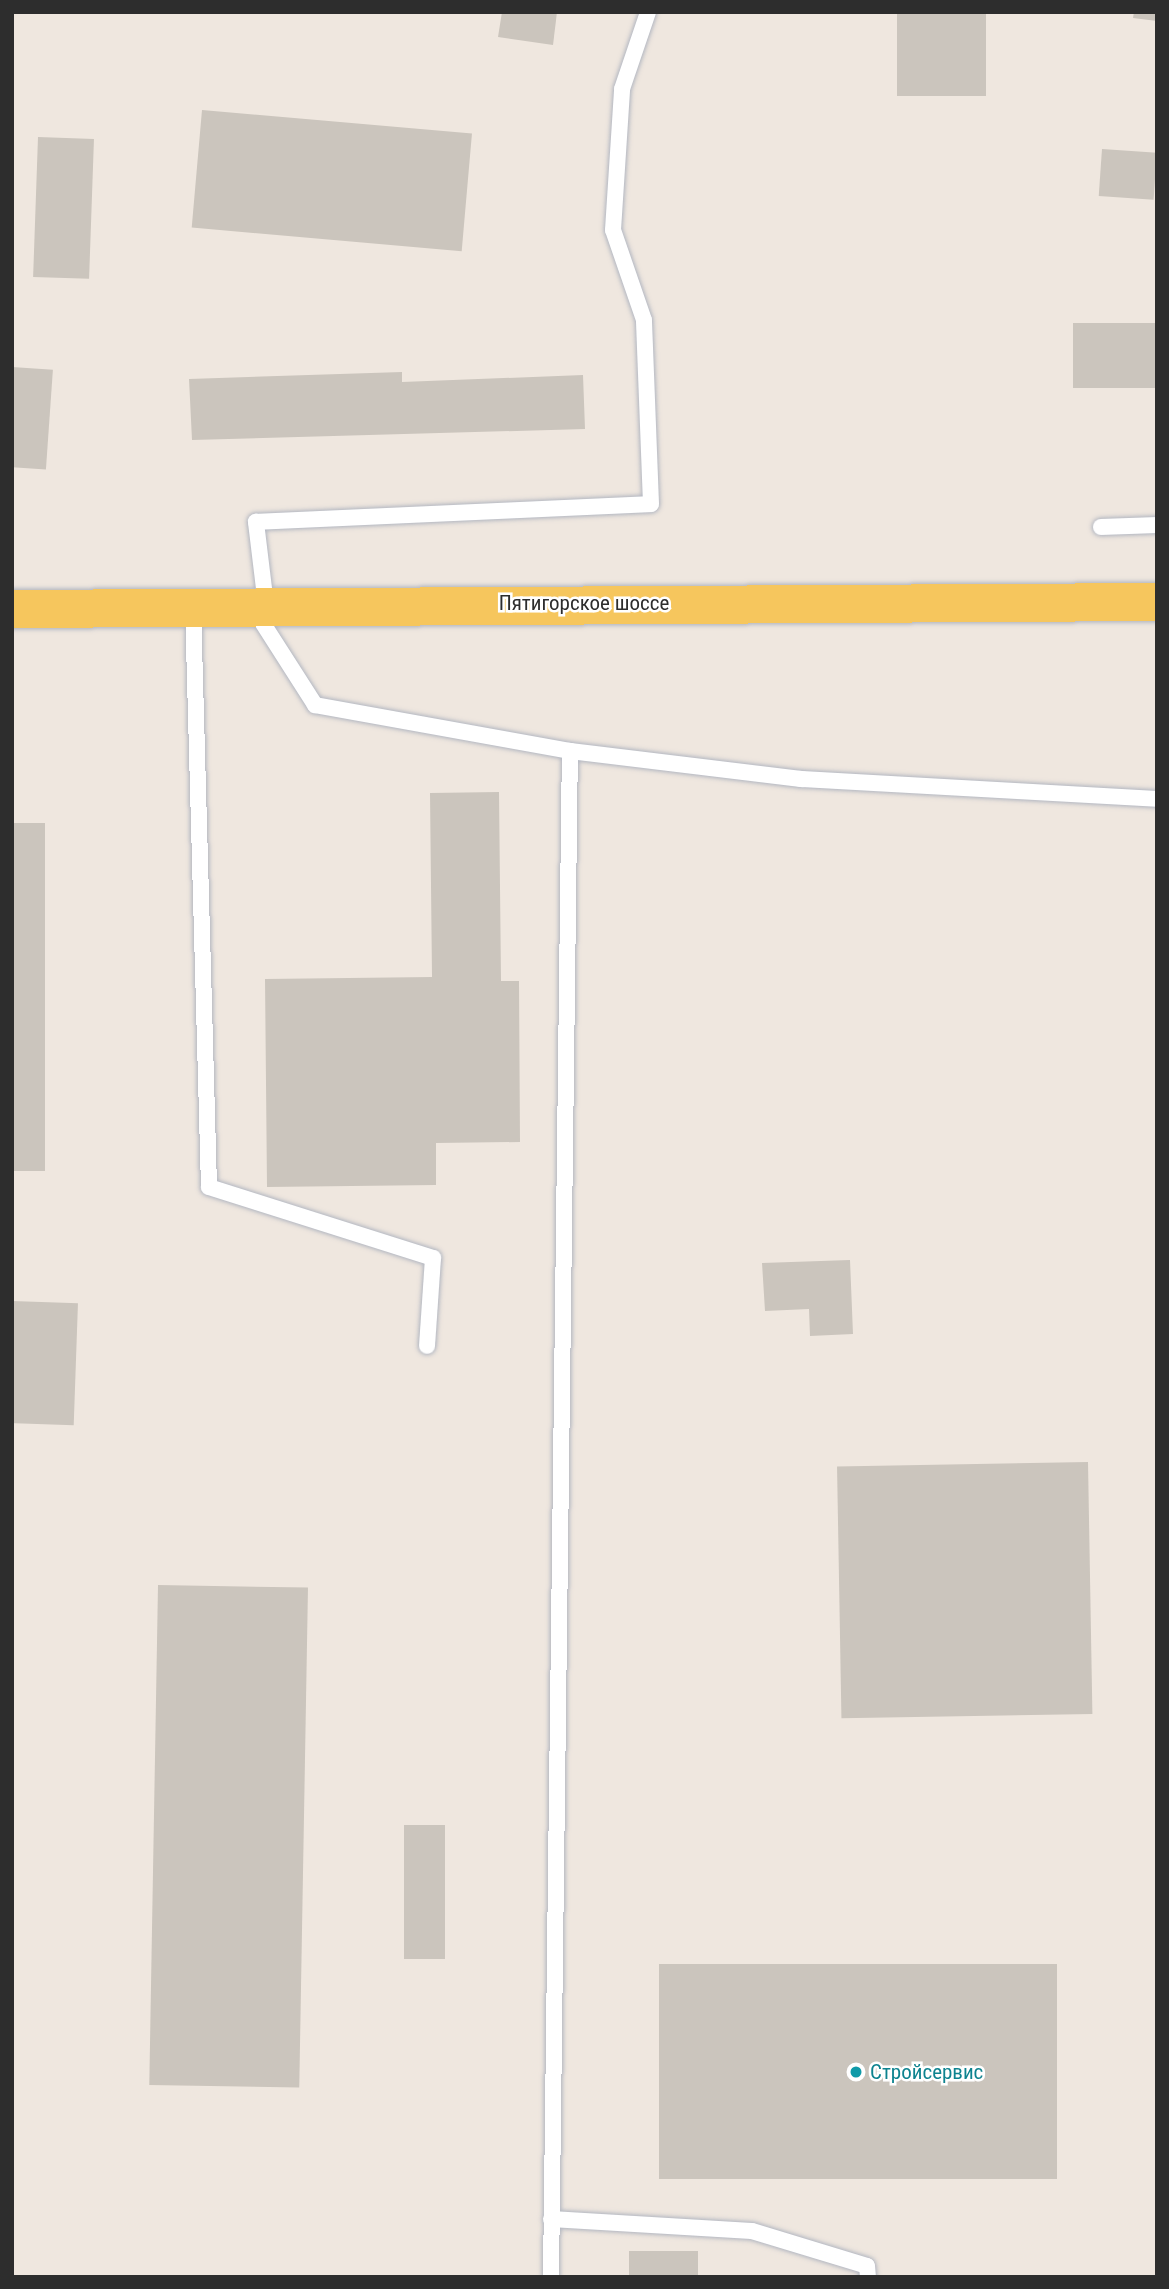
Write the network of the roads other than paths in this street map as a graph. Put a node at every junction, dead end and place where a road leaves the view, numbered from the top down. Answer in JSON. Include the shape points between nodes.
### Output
{"nodes":[{"id":1,"x":648,"y":12,"type":"edge"},
{"id":2,"x":1157,"y":524,"type":"edge"},
{"id":3,"x":1101,"y":527,"type":"dead end"},
{"id":4,"x":1157,"y":602,"type":"edge"},
{"id":5,"x":193,"y":607,"type":"junction"},
{"id":6,"x":260,"y":607,"type":"junction"},
{"id":7,"x":12,"y":609,"type":"edge"},
{"id":8,"x":570,"y":751,"type":"junction"},
{"id":9,"x":1157,"y":799,"type":"edge"},
{"id":10,"x":427,"y":1346,"type":"dead end"},
{"id":11,"x":551,"y":2219,"type":"junction"},
{"id":12,"x":551,"y":2277,"type":"edge"},
{"id":13,"x":868,"y":2277,"type":"edge"}],
"edges":[{"from":1,"to":6,"type":"lane","via":[[622,89],[612,230],[644,320],[651,504],[256,522]]},
{"from":2,"to":3,"type":"lane"},
{"from":4,"to":6,"type":"main road","name":"Пятигорское шоссе"},
{"from":5,"to":6,"type":"main road","name":"Пятигорское шоссе"},
{"from":5,"to":7,"type":"main road","name":"Пятигорское шоссе"},
{"from":5,"to":10,"type":"lane","via":[[209,1187],[433,1258]]},
{"from":6,"to":8,"type":"lane","via":[[315,705]]},
{"from":8,"to":9,"type":"lane","via":[[801,779]]},
{"from":8,"to":11,"type":"lane"},
{"from":11,"to":12,"type":"lane"},
{"from":11,"to":13,"type":"lane","via":[[752,2231],[867,2266]]}]}
